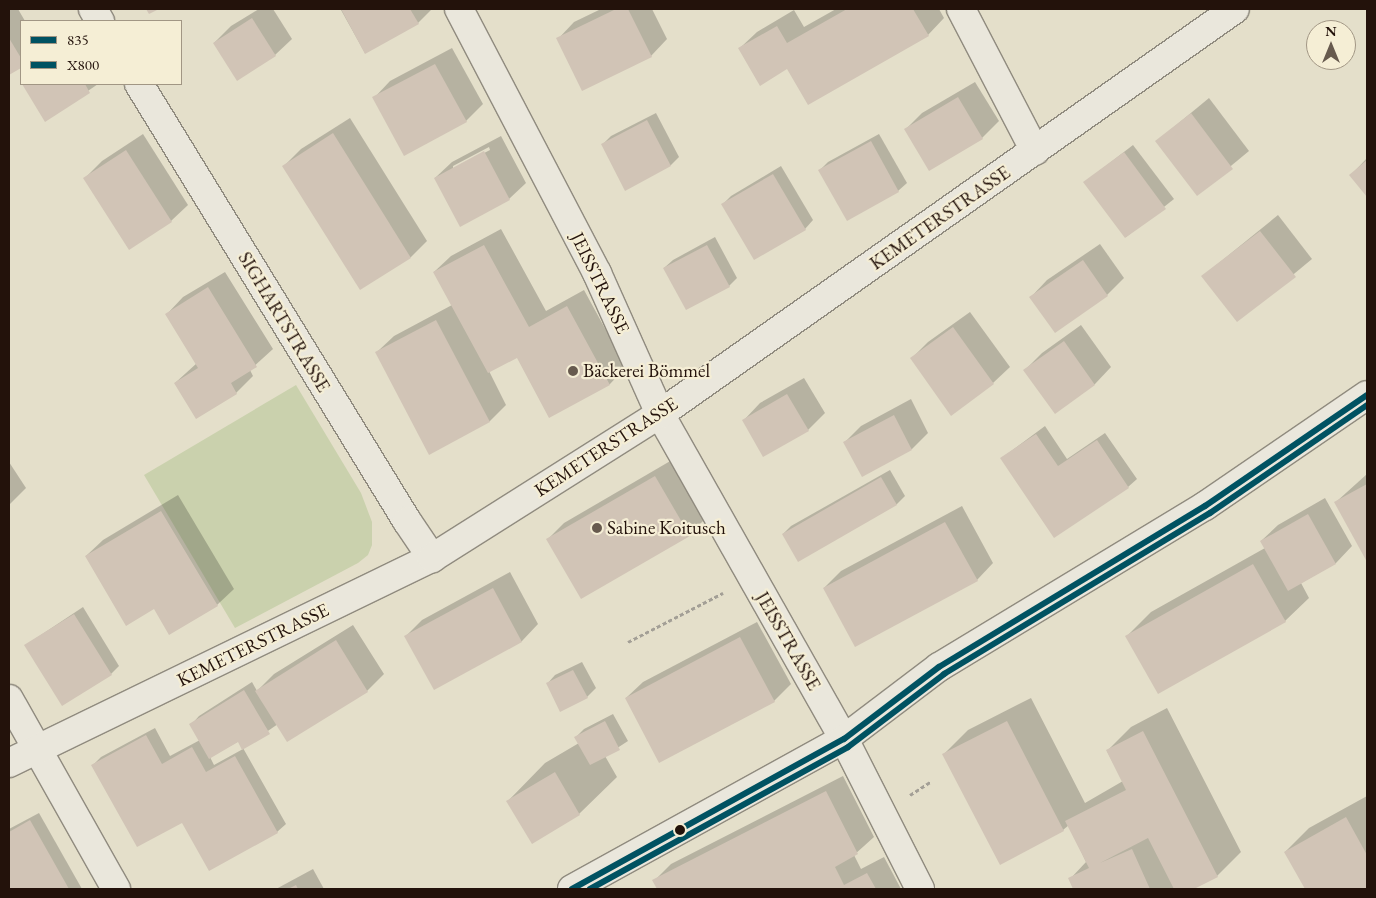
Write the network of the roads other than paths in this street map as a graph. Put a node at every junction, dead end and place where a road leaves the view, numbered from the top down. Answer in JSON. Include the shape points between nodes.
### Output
{"nodes":[{"id":1,"x":93,"y":9,"type":"edge"},
{"id":2,"x":459,"y":9,"type":"edge"},
{"id":3,"x":961,"y":9,"type":"edge"},
{"id":4,"x":1235,"y":9,"type":"edge"},
{"id":5,"x":99,"y":20,"type":"edge"},
{"id":6,"x":140,"y":85,"type":"edge"},
{"id":7,"x":1035,"y":151,"type":"junction"},
{"id":8,"x":1367,"y":395,"type":"edge"},
{"id":9,"x":660,"y":414,"type":"junction"},
{"id":10,"x":432,"y":558,"type":"junction"},
{"id":11,"x":9,"y":699,"type":"edge"},
{"id":12,"x":844,"y":739,"type":"junction"},
{"id":13,"x":39,"y":749,"type":"junction"},
{"id":14,"x":9,"y":763,"type":"edge"},
{"id":15,"x":116,"y":889,"type":"edge"},
{"id":16,"x":572,"y":889,"type":"edge"},
{"id":17,"x":920,"y":889,"type":"edge"}],
"edges":[{"from":1,"to":5,"type":"street"},
{"from":2,"to":9,"type":"street","name":"JEISSTRASSE","via":[[597,273]]},
{"from":3,"to":7,"type":"street"},
{"from":4,"to":7,"type":"street","name":"KEMETERSTRASSE"},
{"from":6,"to":10,"type":"street","name":"SIGHARTSTRASSE","via":[[406,521]]},
{"from":7,"to":9,"type":"street","name":"KEMETERSTRASSE"},
{"from":8,"to":12,"type":"street","via":[[1205,506],[938,667]]},
{"from":9,"to":10,"type":"street","name":"KEMETERSTRASSE"},
{"from":9,"to":12,"type":"street","name":"JEISSTRASSE"},
{"from":10,"to":13,"type":"street","name":"KEMETERSTRASSE"},
{"from":11,"to":13,"type":"street"},
{"from":12,"to":16,"type":"street"},
{"from":12,"to":17,"type":"street","name":"JEISSTRASSE"},
{"from":13,"to":14,"type":"street","name":"KEMETERSTRASSE"},
{"from":13,"to":15,"type":"street"}]}
